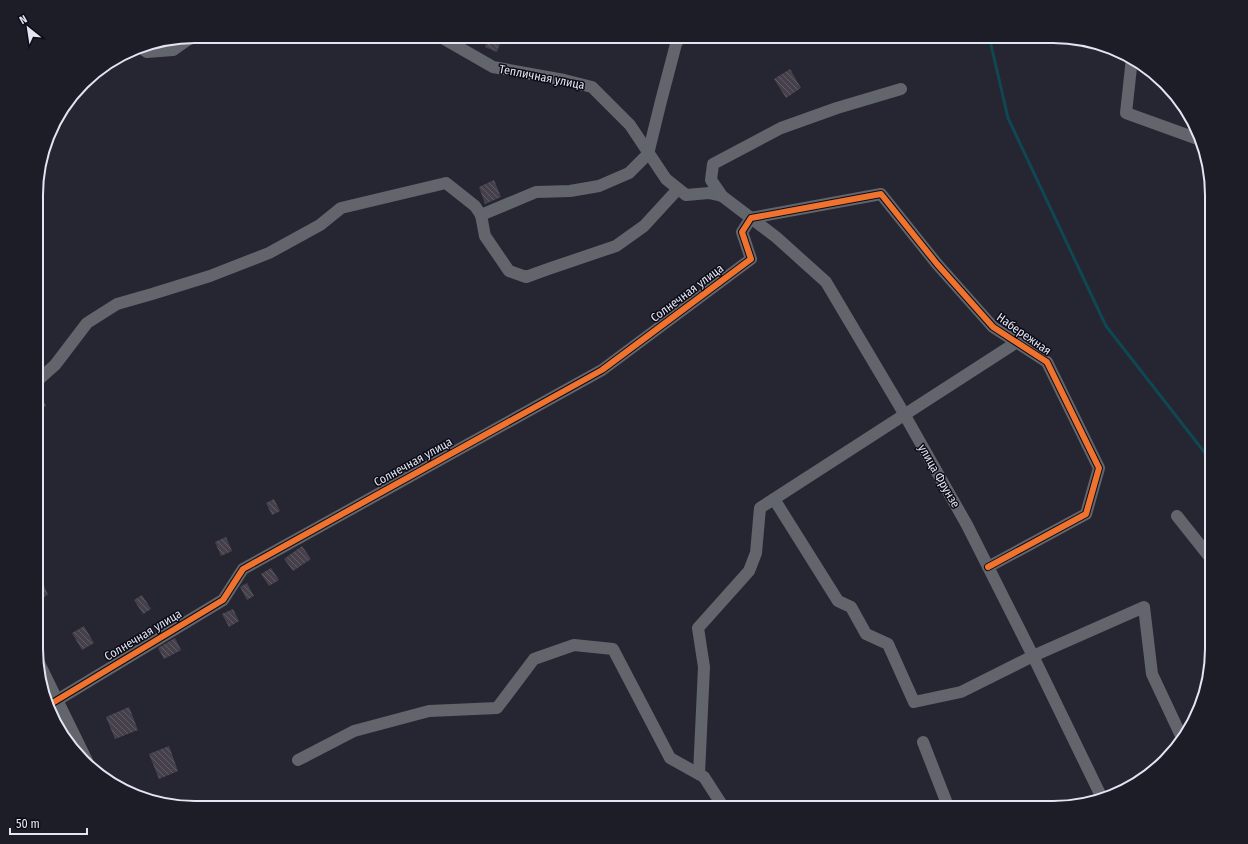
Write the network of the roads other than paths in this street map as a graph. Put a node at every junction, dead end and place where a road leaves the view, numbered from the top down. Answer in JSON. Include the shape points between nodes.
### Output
{"nodes":[{"id":1,"x":183,"y":43,"type":"edge"},
{"id":2,"x":451,"y":43,"type":"edge"},
{"id":3,"x":676,"y":43,"type":"edge"},
{"id":4,"x":146,"y":51,"type":"edge"},
{"id":5,"x":1131,"y":65,"type":"edge"},
{"id":6,"x":901,"y":89,"type":"dead end"},
{"id":7,"x":1193,"y":137,"type":"edge"},
{"id":8,"x":648,"y":154,"type":"junction"},
{"id":9,"x":678,"y":189,"type":"junction"},
{"id":10,"x":722,"y":196,"type":"junction"},
{"id":11,"x":481,"y":215,"type":"junction"},
{"id":12,"x":751,"y":218,"type":"junction"},
{"id":13,"x":1017,"y":342,"type":"junction"},
{"id":14,"x":43,"y":376,"type":"edge"},
{"id":15,"x":904,"y":414,"type":"junction"},
{"id":16,"x":774,"y":499,"type":"junction"},
{"id":17,"x":1177,"y":516,"type":"dead end"},
{"id":18,"x":1205,"y":551,"type":"edge"},
{"id":19,"x":988,"y":567,"type":"junction"},
{"id":20,"x":1033,"y":656,"type":"junction"},
{"id":21,"x":48,"y":688,"type":"edge"},
{"id":22,"x":53,"y":702,"type":"edge"},
{"id":23,"x":1180,"y":733,"type":"edge"},
{"id":24,"x":923,"y":742,"type":"dead end"},
{"id":25,"x":79,"y":747,"type":"edge"},
{"id":26,"x":298,"y":760,"type":"dead end"},
{"id":27,"x":699,"y":774,"type":"junction"},
{"id":28,"x":1100,"y":794,"type":"edge"},
{"id":29,"x":719,"y":801,"type":"edge"},
{"id":30,"x":946,"y":801,"type":"edge"}],
"edges":[{"from":1,"to":4,"type":"street","via":[[173,50]]},
{"from":2,"to":8,"type":"street","name":"Тепличная улица","via":[[493,67],[592,87],[630,125]]},
{"from":3,"to":8,"type":"street"},
{"from":5,"to":7,"type":"street","via":[[1126,113]]},
{"from":6,"to":10,"type":"street","via":[[836,108],[781,128],[713,164],[711,180]]},
{"from":8,"to":9,"type":"street","name":"Тепличная улица","via":[[666,179]]},
{"from":8,"to":11,"type":"street","via":[[629,173],[599,186],[570,191],[536,192]]},
{"from":9,"to":10,"type":"street","name":"Тепличная улица","via":[[686,195],[709,192]]},
{"from":9,"to":11,"type":"street","via":[[644,226],[616,246],[526,278],[509,271],[485,236]]},
{"from":10,"to":12,"type":"street","name":"улица Фрунзе"},
{"from":11,"to":14,"type":"street","via":[[475,206],[446,183],[341,208],[320,225],[268,253],[210,276],[117,304],[87,323],[55,365]]},
{"from":12,"to":13,"type":"street","name":"Набережная","via":[[881,194],[937,264],[993,327]]},
{"from":12,"to":15,"type":"street","name":"улица Фрунзе","via":[[826,282]]},
{"from":12,"to":22,"type":"street","name":"Солнечная улица","via":[[742,232],[751,259],[602,370],[243,569],[223,600]]},
{"from":13,"to":15,"type":"street"},
{"from":13,"to":19,"type":"street","name":"Набережная","via":[[1048,362],[1099,468],[1086,514]]},
{"from":15,"to":16,"type":"street"},
{"from":15,"to":19,"type":"street","name":"улица Фрунзе"},
{"from":16,"to":20,"type":"street","via":[[838,601],[851,607],[866,634],[888,644],[914,702],[961,692]]},
{"from":16,"to":27,"type":"street","via":[[760,508],[756,553],[749,571],[698,628],[704,667]]},
{"from":17,"to":18,"type":"street"},
{"from":19,"to":20,"type":"street","name":"улица Фрунзе"},
{"from":20,"to":23,"type":"street","via":[[1144,607],[1152,674]]},
{"from":20,"to":28,"type":"street","name":"улица Фрунзе"},
{"from":21,"to":22,"type":"street"},
{"from":22,"to":25,"type":"street"},
{"from":24,"to":30,"type":"street"},
{"from":26,"to":27,"type":"street","via":[[354,731],[429,711],[497,708],[534,659],[574,645],[613,649],[670,758]]},
{"from":27,"to":29,"type":"street","via":[[704,777]]}]}
